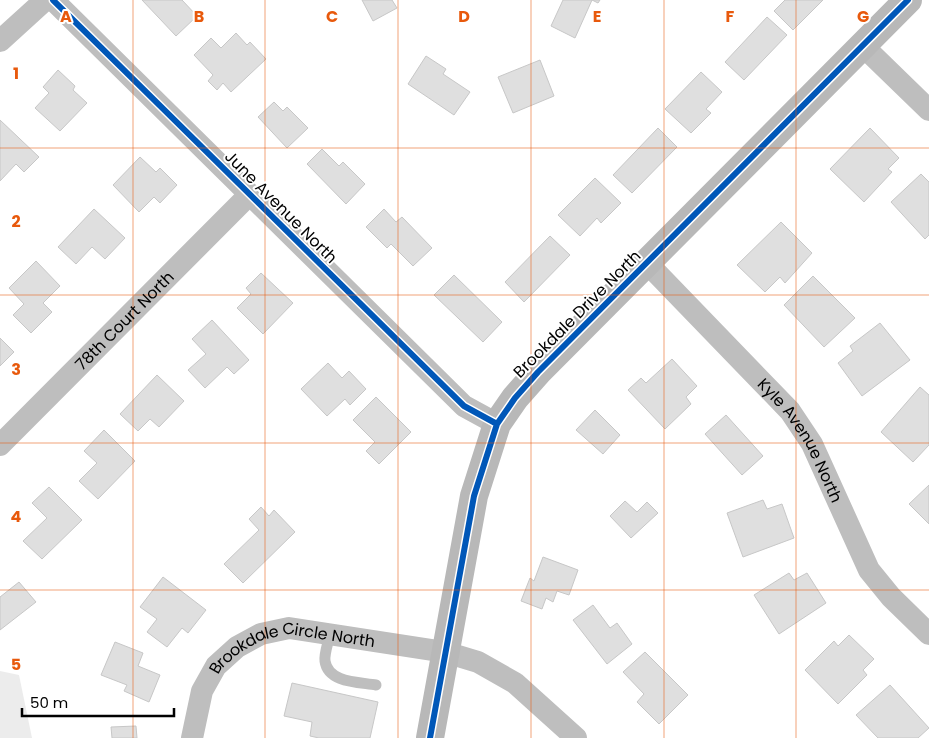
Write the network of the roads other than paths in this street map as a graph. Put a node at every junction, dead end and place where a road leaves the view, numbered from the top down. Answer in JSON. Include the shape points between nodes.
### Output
{"nodes":[{"id":1,"x":45,"y":0,"type":"edge"},
{"id":2,"x":53,"y":0,"type":"edge"},
{"id":3,"x":908,"y":0,"type":"edge"},
{"id":4,"x":0,"y":41,"type":"edge"},
{"id":5,"x":863,"y":46,"type":"junction"},
{"id":6,"x":929,"y":110,"type":"edge"},
{"id":7,"x":249,"y":195,"type":"junction"},
{"id":8,"x":647,"y":263,"type":"junction"},
{"id":9,"x":497,"y":424,"type":"junction"},
{"id":10,"x":0,"y":444,"type":"edge"},
{"id":11,"x":330,"y":633,"type":"junction"},
{"id":12,"x":929,"y":634,"type":"edge"},
{"id":13,"x":445,"y":652,"type":"junction"},
{"id":14,"x":376,"y":685,"type":"dead end"},
{"id":15,"x":192,"y":738,"type":"edge"},
{"id":16,"x":430,"y":738,"type":"edge"},
{"id":17,"x":576,"y":738,"type":"edge"}],
"edges":[{"from":1,"to":4,"type":"street"},
{"from":2,"to":7,"type":"street","name":"June Avenue North"},
{"from":3,"to":5,"type":"street","name":"Brookdale Drive North"},
{"from":5,"to":6,"type":"street"},
{"from":5,"to":8,"type":"street","name":"Brookdale Drive North"},
{"from":7,"to":9,"type":"street","name":"June Avenue North","via":[[464,406]]},
{"from":7,"to":10,"type":"street","name":"78th Court North"},
{"from":8,"to":9,"type":"street","name":"Brookdale Drive North","via":[[538,372]]},
{"from":8,"to":12,"type":"street","name":"Kyle Avenue North","via":[[790,411],[812,444],[869,570]]},
{"from":9,"to":13,"type":"street","name":"Brookdale Drive North","via":[[474,496]]},
{"from":11,"to":13,"type":"street","name":"Brookdale Circle North"},
{"from":11,"to":14,"type":"lane","via":[[325,661],[333,674],[338,678]]},
{"from":11,"to":15,"type":"street","name":"Brookdale Circle North","via":[[289,628],[261,634],[237,647],[216,666],[202,691]]},
{"from":13,"to":16,"type":"street","name":"Brookdale Drive North"},
{"from":13,"to":17,"type":"street","via":[[478,662],[515,683]]}]}
